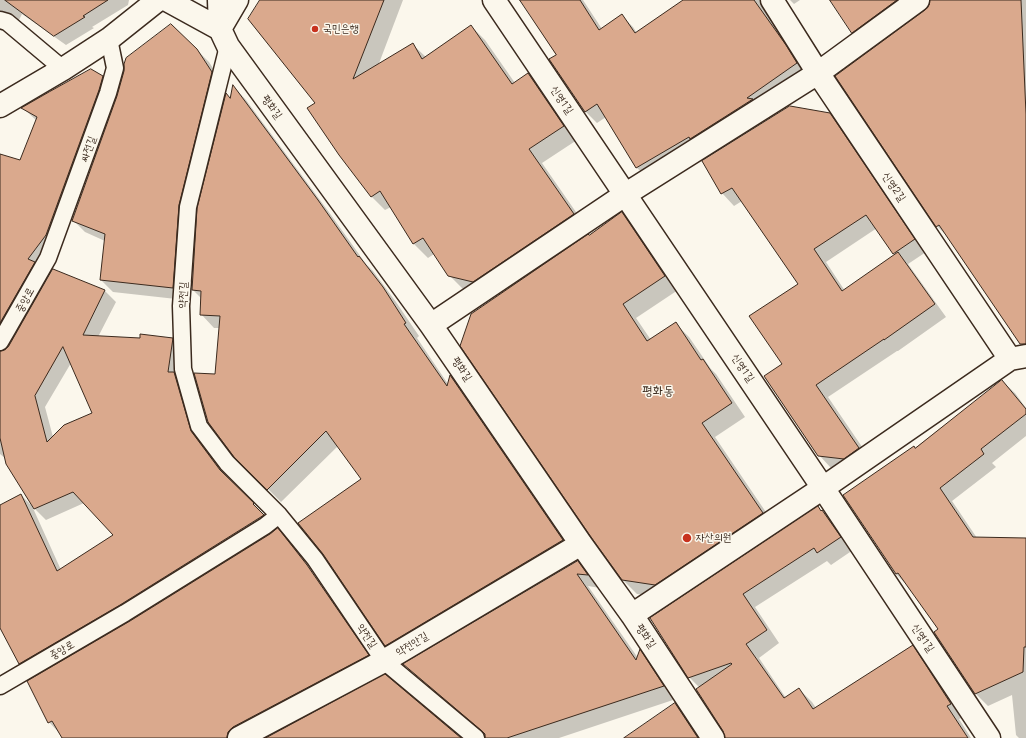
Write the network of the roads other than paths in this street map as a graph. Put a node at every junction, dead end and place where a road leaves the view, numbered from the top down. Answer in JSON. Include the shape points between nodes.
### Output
{"nodes":[{"id":1,"x":158,"y":0,"type":"edge"},
{"id":2,"x":168,"y":0,"type":"edge"},
{"id":3,"x":219,"y":0,"type":"edge"},
{"id":4,"x":237,"y":0,"type":"edge"},
{"id":5,"x":494,"y":0,"type":"edge"},
{"id":6,"x":772,"y":0,"type":"edge"},
{"id":7,"x":918,"y":0,"type":"edge"},
{"id":8,"x":0,"y":20,"type":"edge"},
{"id":9,"x":224,"y":38,"type":"junction"},
{"id":10,"x":109,"y":39,"type":"junction"},
{"id":11,"x":64,"y":69,"type":"junction"},
{"id":12,"x":818,"y":73,"type":"junction"},
{"id":13,"x":0,"y":106,"type":"edge"},
{"id":14,"x":626,"y":194,"type":"junction"},
{"id":15,"x":48,"y":258,"type":"joint"},
{"id":16,"x":431,"y":325,"type":"junction"},
{"id":17,"x":0,"y":342,"type":"edge"},
{"id":18,"x":1018,"y":358,"type":"edge"},
{"id":19,"x":823,"y":488,"type":"junction"},
{"id":20,"x":279,"y":515,"type":"junction"},
{"id":21,"x":581,"y":544,"type":"junction"},
{"id":22,"x":632,"y":615,"type":"junction"},
{"id":23,"x":384,"y":661,"type":"junction"},
{"id":24,"x":0,"y":686,"type":"edge"},
{"id":25,"x":239,"y":738,"type":"edge"},
{"id":26,"x":476,"y":738,"type":"edge"},
{"id":27,"x":713,"y":738,"type":"edge"},
{"id":28,"x":989,"y":738,"type":"edge"}],
"edges":[{"from":1,"to":10,"type":"street"},
{"from":2,"to":9,"type":"street"},
{"from":3,"to":9,"type":"street"},
{"from":4,"to":9,"type":"street"},
{"from":5,"to":14,"type":"street","name":"신영1길"},
{"from":6,"to":12,"type":"street","name":"신영2길"},
{"from":7,"to":12,"type":"street"},
{"from":8,"to":11,"type":"lane","via":[[7,22]]},
{"from":9,"to":16,"type":"street","name":"평화길"},
{"from":9,"to":20,"type":"lane","name":"약전길","via":[[188,207],[182,306],[183,369],[199,426],[227,463]]},
{"from":10,"to":11,"type":"street"},
{"from":10,"to":15,"type":"lane","name":"싸전길","via":[[115,68]]},
{"from":11,"to":13,"type":"street"},
{"from":12,"to":14,"type":"street"},
{"from":12,"to":18,"type":"street","name":"신영2길"},
{"from":14,"to":16,"type":"street"},
{"from":14,"to":19,"type":"street","name":"신영1길"},
{"from":15,"to":17,"type":"lane","name":"중앙로"},
{"from":16,"to":21,"type":"street","name":"평화길"},
{"from":18,"to":19,"type":"street"},
{"from":19,"to":22,"type":"street"},
{"from":19,"to":28,"type":"street","name":"신영1길"},
{"from":20,"to":23,"type":"lane","name":"약전길","via":[[315,559]]},
{"from":20,"to":24,"type":"lane","name":"중앙로","via":[[125,613]]},
{"from":21,"to":22,"type":"street","name":"평화길"},
{"from":21,"to":23,"type":"street","name":"약전안길"},
{"from":22,"to":27,"type":"street","name":"평화길"},
{"from":23,"to":25,"type":"street","name":"약전안길"},
{"from":23,"to":26,"type":"lane","name":"약전길"}]}
